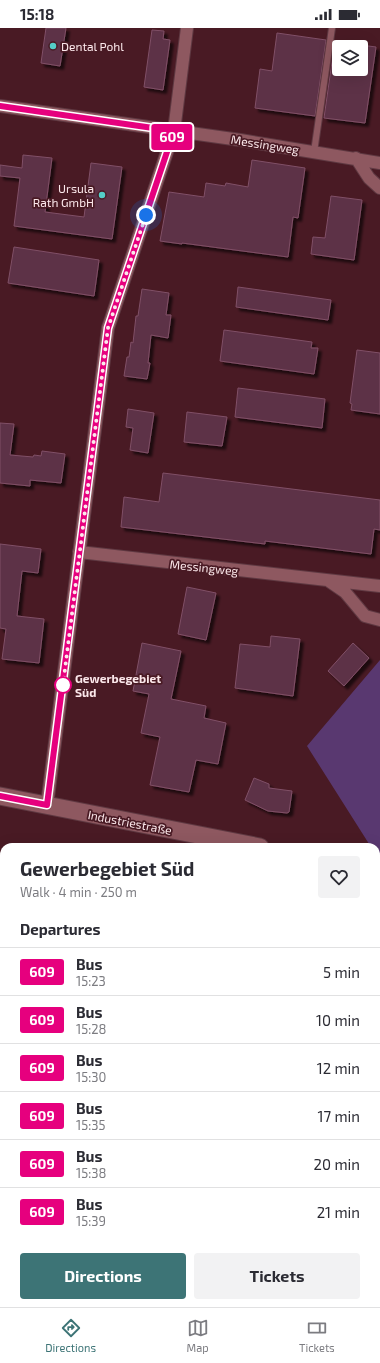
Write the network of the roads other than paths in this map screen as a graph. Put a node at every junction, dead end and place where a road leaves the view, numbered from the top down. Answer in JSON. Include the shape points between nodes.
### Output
{"nodes":[{"id":1,"x":187,"y":28,"type":"edge"},
{"id":2,"x":332,"y":28,"type":"edge"},
{"id":3,"x":0,"y":106,"type":"edge"},
{"id":4,"x":174,"y":131,"type":"junction"},
{"id":5,"x":314,"y":152,"type":"junction"},
{"id":6,"x":356,"y":158,"type":"junction"},
{"id":7,"x":380,"y":163,"type":"edge"},
{"id":8,"x":380,"y":188,"type":"edge"},
{"id":9,"x":80,"y":552,"type":"junction"},
{"id":10,"x":328,"y":581,"type":"junction"},
{"id":11,"x":380,"y":586,"type":"edge"},
{"id":12,"x":380,"y":620,"type":"edge"},
{"id":13,"x":0,"y":796,"type":"edge"},
{"id":14,"x":47,"y":805,"type":"junction"},
{"id":15,"x":240,"y":843,"type":"edge"}],
"edges":[{"from":1,"to":4,"type":"street"},
{"from":2,"to":5,"type":"lane"},
{"from":3,"to":4,"type":"street","name":"Messingweg"},
{"from":4,"to":5,"type":"street","name":"Messingweg"},
{"from":4,"to":9,"type":"street","via":[[108,328]]},
{"from":5,"to":6,"type":"street","name":"Messingweg"},
{"from":6,"to":7,"type":"street","name":"Messingweg"},
{"from":6,"to":8,"type":"street","via":[[369,178]]},
{"from":9,"to":10,"type":"street","name":"Messingweg"},
{"from":9,"to":14,"type":"street"},
{"from":10,"to":11,"type":"street","name":"Messingweg"},
{"from":10,"to":12,"type":"street","name":"Messingweg","via":[[345,592],[365,616]]},
{"from":13,"to":14,"type":"street","name":"Industriestraße"},
{"from":14,"to":15,"type":"street","name":"Industriestraße"}]}
